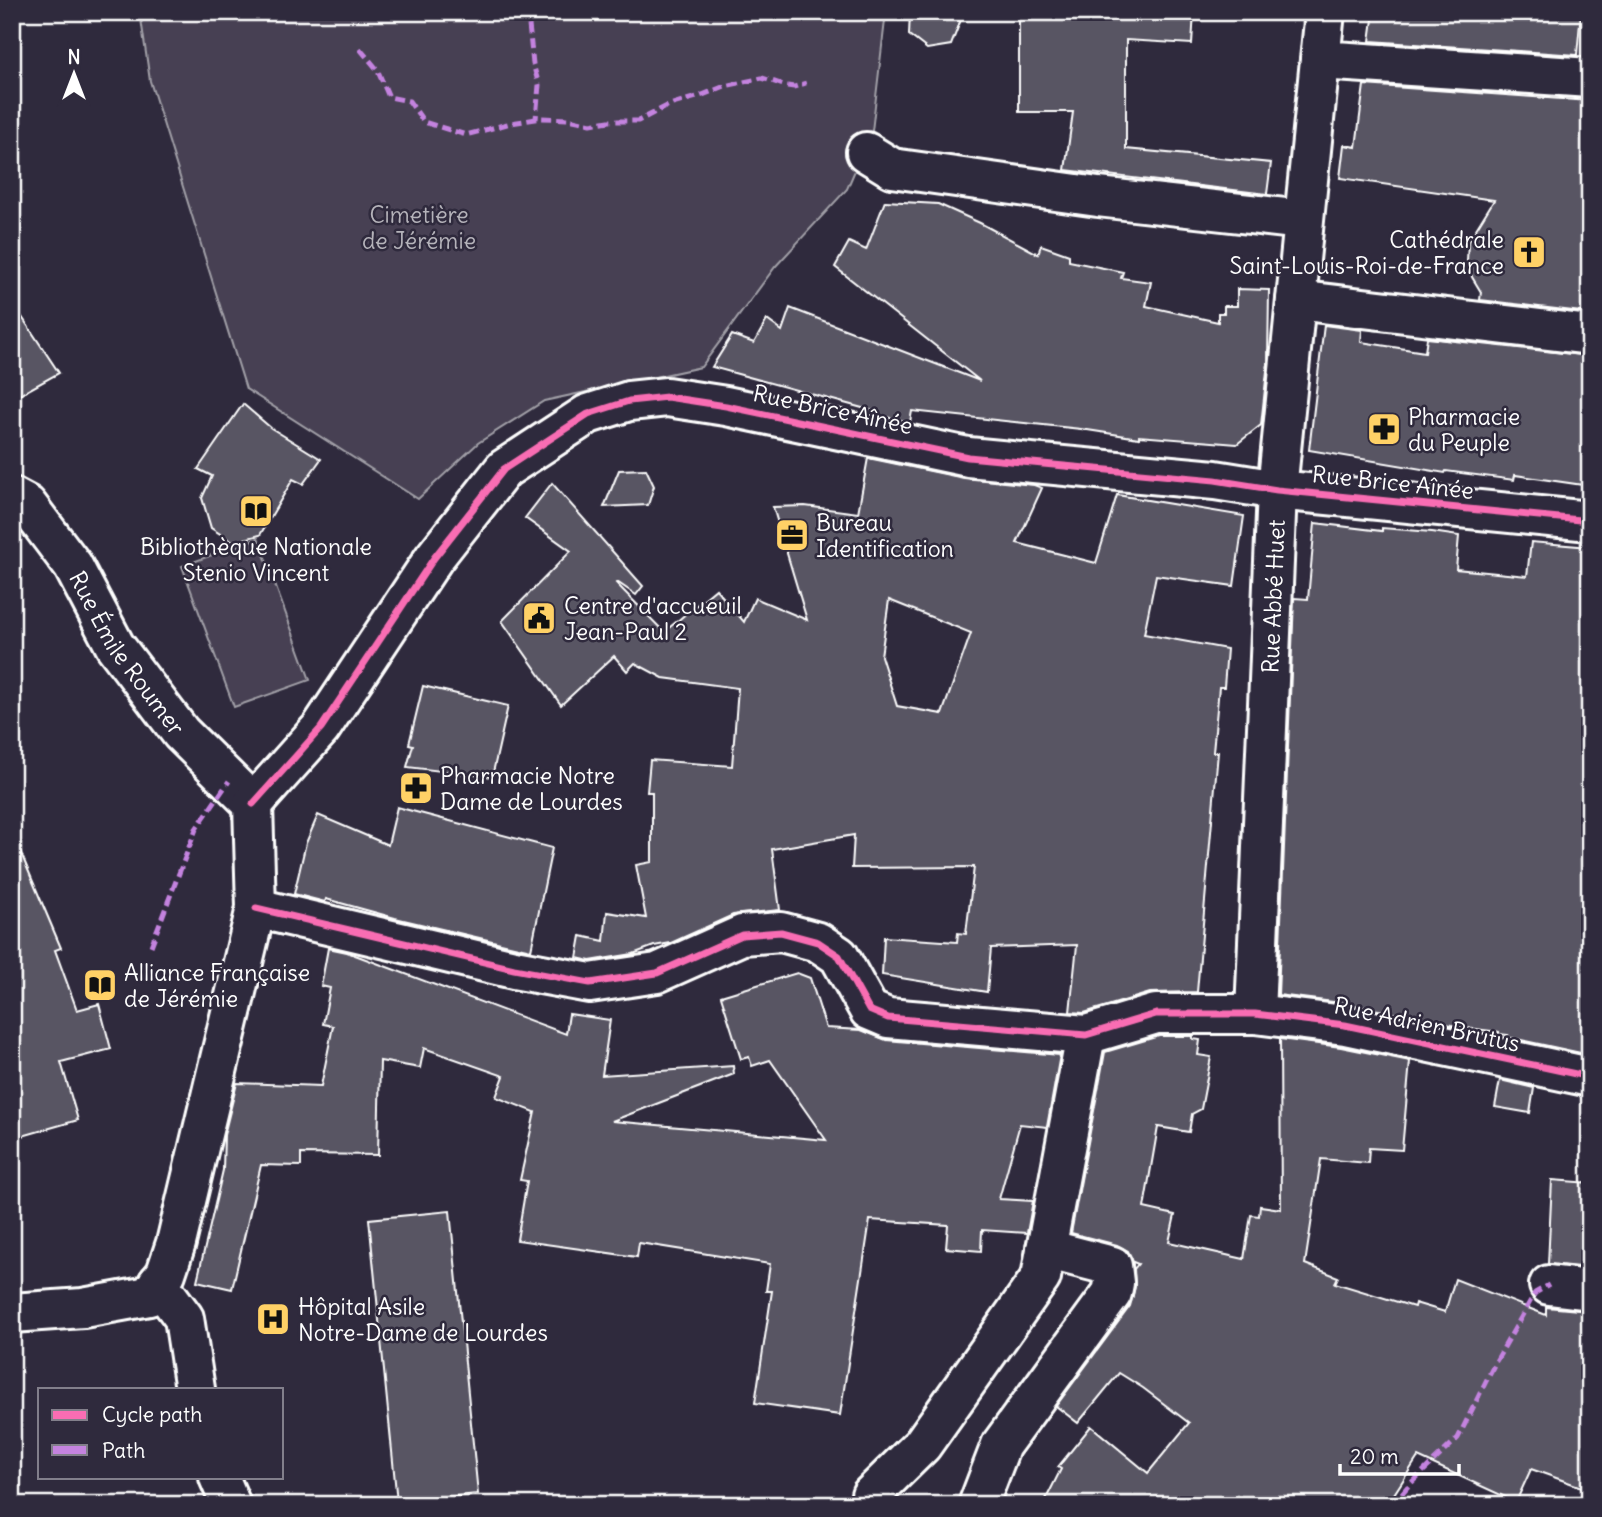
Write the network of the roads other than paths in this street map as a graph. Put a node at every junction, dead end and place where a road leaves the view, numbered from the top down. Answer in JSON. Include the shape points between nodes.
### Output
{"nodes":[{"id":1,"x":1325,"y":12,"type":"edge"},
{"id":2,"x":1320,"y":60,"type":"junction"},
{"id":3,"x":1590,"y":78,"type":"edge"},
{"id":4,"x":866,"y":152,"type":"dead end"},
{"id":5,"x":1303,"y":220,"type":"junction"},
{"id":6,"x":1296,"y":299,"type":"junction"},
{"id":7,"x":1590,"y":335,"type":"edge"},
{"id":8,"x":1277,"y":490,"type":"junction"},
{"id":9,"x":12,"y":497,"type":"edge"},
{"id":10,"x":1590,"y":521,"type":"edge"},
{"id":11,"x":253,"y":804,"type":"junction"},
{"id":12,"x":256,"y":908,"type":"junction"},
{"id":13,"x":1255,"y":1014,"type":"junction"},
{"id":14,"x":1086,"y":1035,"type":"junction"},
{"id":15,"x":1590,"y":1077,"type":"edge"},
{"id":16,"x":1045,"y":1249,"type":"junction"},
{"id":17,"x":158,"y":1283,"type":"junction"},
{"id":18,"x":1549,"y":1285,"type":"dead end"},
{"id":19,"x":1590,"y":1290,"type":"edge"},
{"id":20,"x":12,"y":1313,"type":"edge"},
{"id":21,"x":195,"y":1388,"type":"edge"},
{"id":22,"x":219,"y":1478,"type":"edge"},
{"id":23,"x":871,"y":1494,"type":"dead end"},
{"id":24,"x":231,"y":1505,"type":"edge"},
{"id":25,"x":978,"y":1505,"type":"edge"}],
"edges":[{"from":1,"to":2,"type":"street","name":"Rue Abbé Huet"},
{"from":2,"to":3,"type":"street"},
{"from":2,"to":5,"type":"street","name":"Rue Abbé Huet"},
{"from":4,"to":5,"type":"street","via":[[892,168]]},
{"from":5,"to":6,"type":"street","name":"Rue Abbé Huet"},
{"from":6,"to":7,"type":"street"},
{"from":6,"to":8,"type":"street","name":"Rue Abbé Huet"},
{"from":8,"to":10,"type":"street","name":"Rue Brice Aînée"},
{"from":8,"to":11,"type":"street","name":"Rue Brice Aînée","via":[[968,457],[726,406],[667,397],[629,401],[588,414],[504,469],[434,558],[321,728]]},
{"from":8,"to":13,"type":"street","name":"Rue Abbé Huet"},
{"from":9,"to":11,"type":"street","name":"Rue Émile Roumer","via":[[27,505],[73,566],[115,646],[181,733]]},
{"from":11,"to":12,"type":"street"},
{"from":12,"to":14,"type":"street","via":[[514,970],[590,983],[657,973],[742,935],[780,932],[818,942],[839,956],[869,1010],[888,1018]]},
{"from":12,"to":17,"type":"street","via":[[176,1243]]},
{"from":13,"to":14,"type":"street","name":"Rue Adrien Brutus","via":[[1156,1014]]},
{"from":13,"to":15,"type":"street","name":"Rue Adrien Brutus","via":[[1345,1025]]},
{"from":14,"to":16,"type":"street"},
{"from":16,"to":23,"type":"street","via":[[1041,1277],[930,1434]]},
{"from":16,"to":25,"type":"street","via":[[1112,1266],[1112,1293],[1001,1445]]},
{"from":17,"to":20,"type":"street","via":[[149,1296],[83,1308]]},
{"from":17,"to":21,"type":"street","via":[[184,1318]]},
{"from":18,"to":19,"type":"street"},
{"from":22,"to":24,"type":"street"}]}
